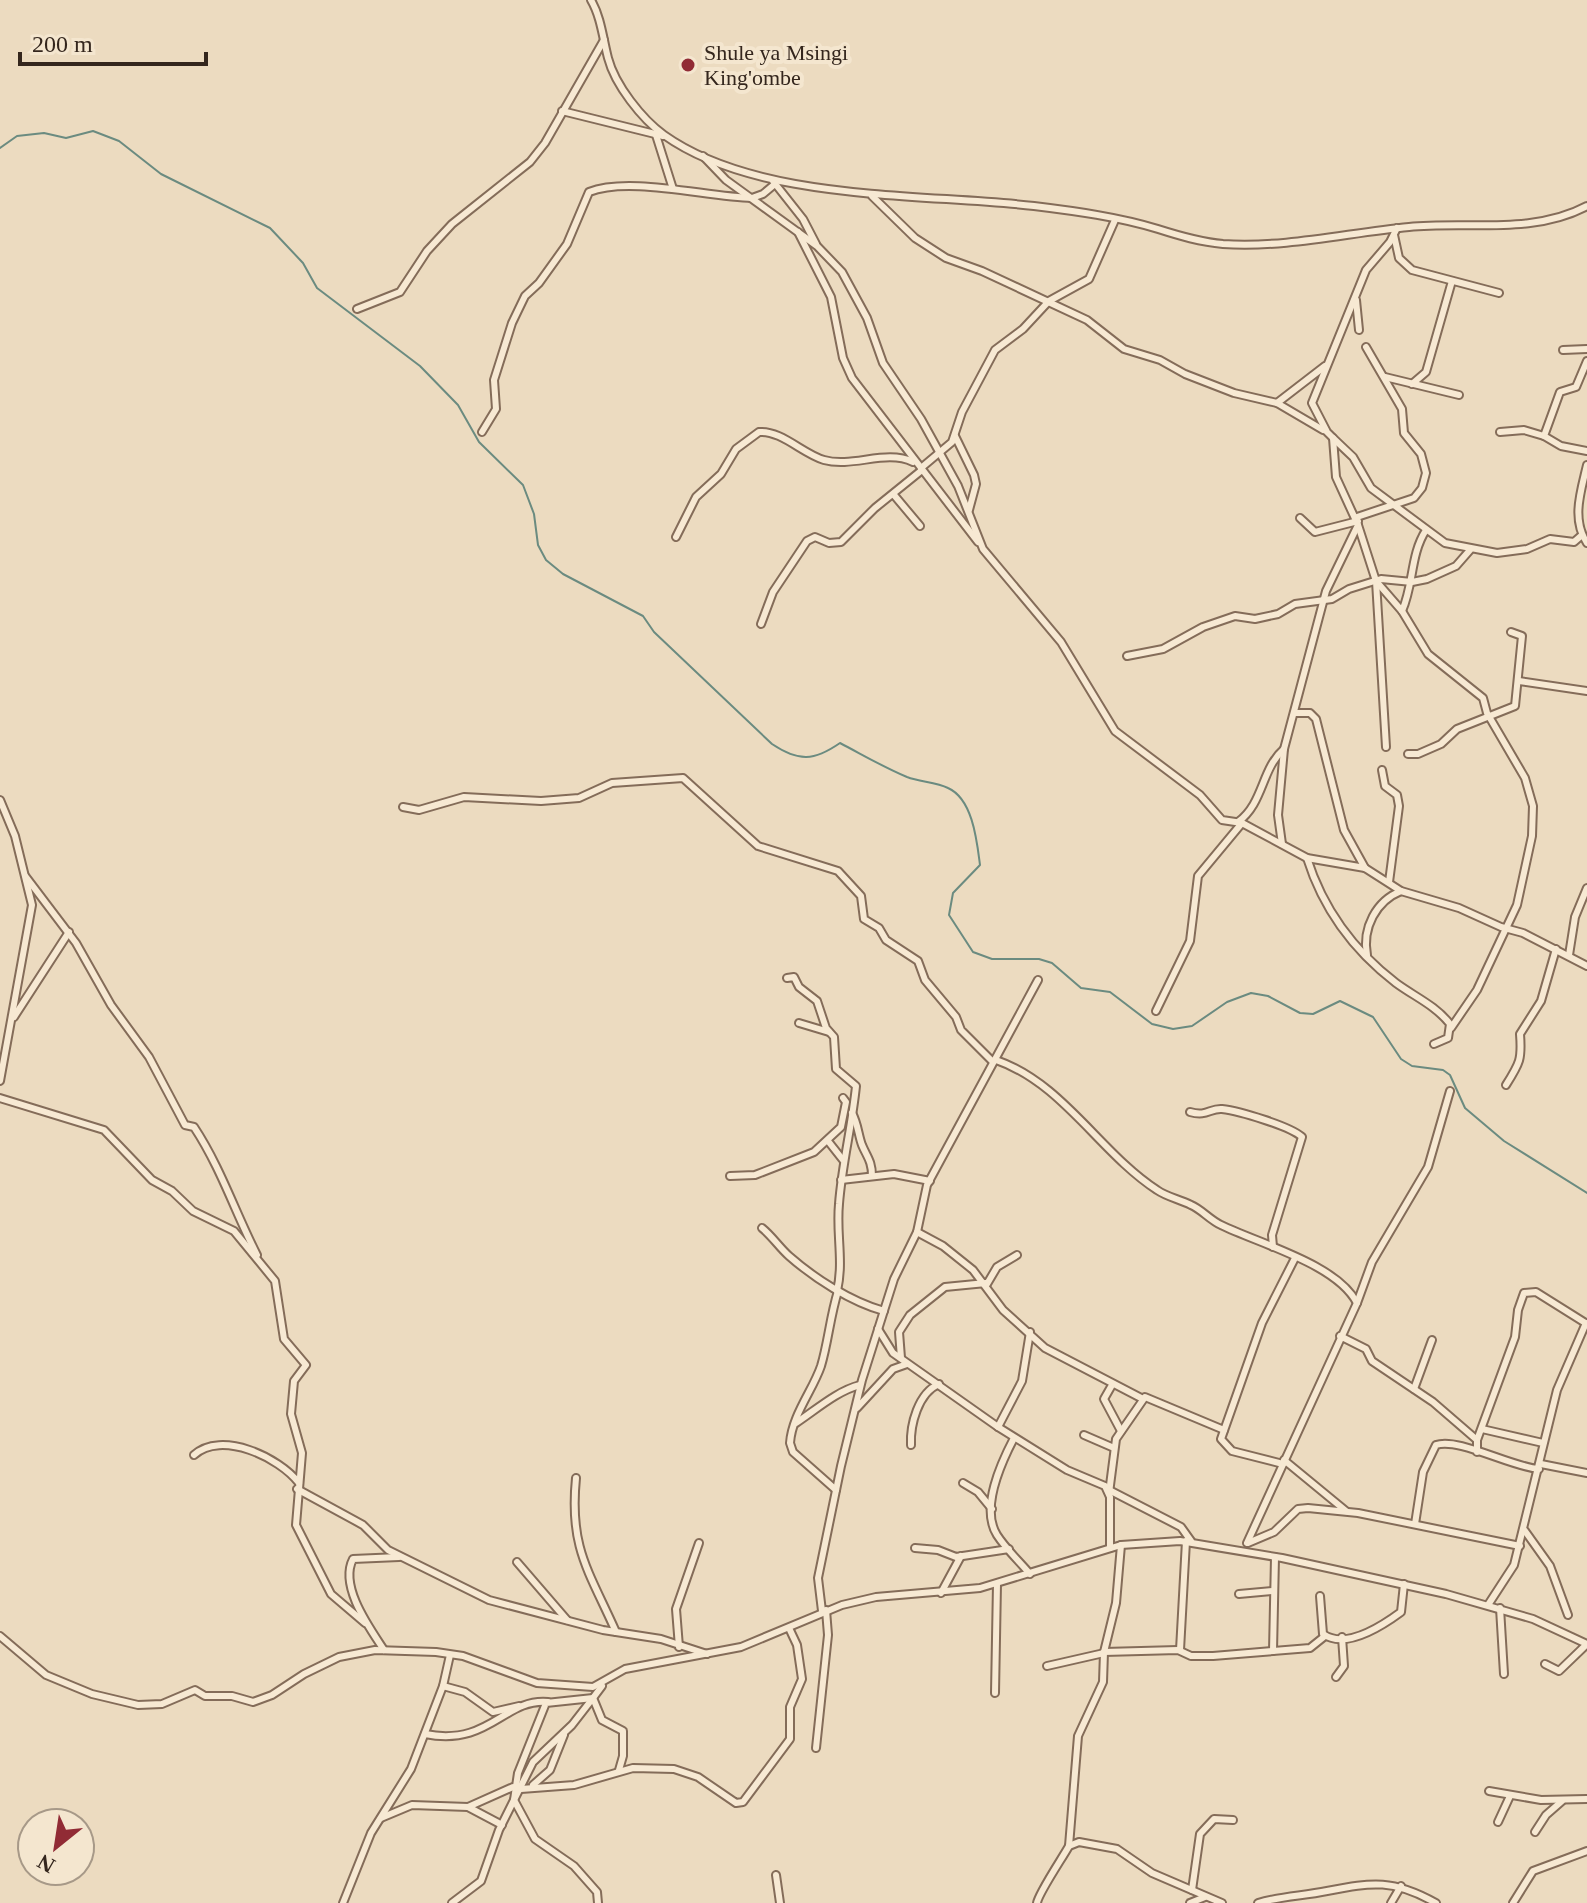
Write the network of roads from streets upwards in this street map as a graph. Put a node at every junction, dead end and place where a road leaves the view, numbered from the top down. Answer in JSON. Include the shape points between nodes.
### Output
{"nodes":[{"id":1,"x":591,"y":0,"type":"edge"},
{"id":2,"x":604,"y":40,"type":"junction"},
{"id":3,"x":562,"y":111,"type":"junction"},
{"id":4,"x":656,"y":135,"type":"junction"},
{"id":5,"x":666,"y":136,"type":"junction"},
{"id":6,"x":703,"y":156,"type":"junction"},
{"id":7,"x":774,"y":181,"type":"junction"},
{"id":8,"x":673,"y":189,"type":"junction"},
{"id":9,"x":871,"y":195,"type":"junction"},
{"id":10,"x":752,"y":198,"type":"junction"},
{"id":11,"x":1587,"y":206,"type":"edge"},
{"id":12,"x":1115,"y":220,"type":"junction"},
{"id":13,"x":798,"y":232,"type":"junction"},
{"id":14,"x":1396,"y":232,"type":"junction"},
{"id":15,"x":817,"y":246,"type":"junction"},
{"id":16,"x":1452,"y":281,"type":"junction"},
{"id":17,"x":1499,"y":293,"type":"dead end"},
{"id":18,"x":1355,"y":296,"type":"junction"},
{"id":19,"x":1049,"y":301,"type":"junction"},
{"id":20,"x":357,"y":309,"type":"dead end"},
{"id":21,"x":1359,"y":330,"type":"dead end"},
{"id":22,"x":1366,"y":347,"type":"dead end"},
{"id":23,"x":1587,"y":349,"type":"edge"},
{"id":24,"x":1563,"y":350,"type":"dead end"},
{"id":25,"x":1587,"y":361,"type":"edge"},
{"id":26,"x":1328,"y":363,"type":"junction"},
{"id":27,"x":1385,"y":377,"type":"junction"},
{"id":28,"x":1412,"y":384,"type":"junction"},
{"id":29,"x":1459,"y":395,"type":"dead end"},
{"id":30,"x":1277,"y":403,"type":"junction"},
{"id":31,"x":1312,"y":403,"type":"junction"},
{"id":32,"x":1304,"y":420,"type":"junction"},
{"id":33,"x":482,"y":432,"type":"dead end"},
{"id":34,"x":1327,"y":432,"type":"junction"},
{"id":35,"x":1500,"y":432,"type":"dead end"},
{"id":36,"x":955,"y":436,"type":"junction"},
{"id":37,"x":1544,"y":436,"type":"junction"},
{"id":38,"x":1333,"y":438,"type":"junction"},
{"id":39,"x":1587,"y":451,"type":"edge"},
{"id":40,"x":941,"y":454,"type":"junction"},
{"id":41,"x":1587,"y":465,"type":"edge"},
{"id":42,"x":920,"y":467,"type":"junction"},
{"id":43,"x":894,"y":495,"type":"junction"},
{"id":44,"x":1392,"y":506,"type":"junction"},
{"id":45,"x":969,"y":514,"type":"junction"},
{"id":46,"x":1300,"y":518,"type":"dead end"},
{"id":47,"x":1358,"y":521,"type":"junction"},
{"id":48,"x":920,"y":526,"type":"dead end"},
{"id":49,"x":1426,"y":530,"type":"junction"},
{"id":50,"x":1582,"y":535,"type":"junction"},
{"id":51,"x":676,"y":537,"type":"dead end"},
{"id":52,"x":1587,"y":543,"type":"edge"},
{"id":53,"x":983,"y":549,"type":"junction"},
{"id":54,"x":1470,"y":550,"type":"junction"},
{"id":55,"x":1376,"y":581,"type":"junction"},
{"id":56,"x":1412,"y":582,"type":"junction"},
{"id":57,"x":1324,"y":598,"type":"junction"},
{"id":58,"x":1402,"y":611,"type":"junction"},
{"id":59,"x":761,"y":624,"type":"dead end"},
{"id":60,"x":1511,"y":632,"type":"dead end"},
{"id":61,"x":1127,"y":656,"type":"dead end"},
{"id":62,"x":1519,"y":681,"type":"junction"},
{"id":63,"x":1587,"y":691,"type":"edge"},
{"id":64,"x":1295,"y":713,"type":"junction"},
{"id":65,"x":1490,"y":717,"type":"junction"},
{"id":66,"x":1386,"y":747,"type":"dead end"},
{"id":67,"x":1284,"y":749,"type":"junction"},
{"id":68,"x":1408,"y":754,"type":"dead end"},
{"id":69,"x":1382,"y":770,"type":"dead end"},
{"id":70,"x":0,"y":800,"type":"edge"},
{"id":71,"x":403,"y":807,"type":"dead end"},
{"id":72,"x":1240,"y":822,"type":"junction"},
{"id":73,"x":1282,"y":845,"type":"junction"},
{"id":74,"x":1307,"y":858,"type":"junction"},
{"id":75,"x":1365,"y":868,"type":"junction"},
{"id":76,"x":26,"y":877,"type":"junction"},
{"id":77,"x":1389,"y":882,"type":"junction"},
{"id":78,"x":1587,"y":888,"type":"edge"},
{"id":79,"x":1401,"y":891,"type":"junction"},
{"id":80,"x":1505,"y":929,"type":"junction"},
{"id":81,"x":69,"y":932,"type":"junction"},
{"id":82,"x":1556,"y":949,"type":"junction"},
{"id":83,"x":1367,"y":955,"type":"junction"},
{"id":84,"x":1569,"y":955,"type":"junction"},
{"id":85,"x":1587,"y":966,"type":"edge"},
{"id":86,"x":787,"y":978,"type":"dead end"},
{"id":87,"x":1038,"y":980,"type":"dead end"},
{"id":88,"x":1156,"y":1011,"type":"dead end"},
{"id":89,"x":11,"y":1019,"type":"junction"},
{"id":90,"x":799,"y":1023,"type":"dead end"},
{"id":91,"x":1451,"y":1028,"type":"junction"},
{"id":92,"x":829,"y":1032,"type":"junction"},
{"id":93,"x":1434,"y":1044,"type":"dead end"},
{"id":94,"x":994,"y":1060,"type":"junction"},
{"id":95,"x":0,"y":1081,"type":"edge"},
{"id":96,"x":1506,"y":1085,"type":"dead end"},
{"id":97,"x":1450,"y":1091,"type":"dead end"},
{"id":98,"x":0,"y":1098,"type":"edge"},
{"id":99,"x":843,"y":1098,"type":"dead end"},
{"id":100,"x":1190,"y":1112,"type":"dead end"},
{"id":101,"x":852,"y":1113,"type":"junction"},
{"id":102,"x":828,"y":1141,"type":"junction"},
{"id":103,"x":843,"y":1160,"type":"junction"},
{"id":104,"x":730,"y":1176,"type":"dead end"},
{"id":105,"x":872,"y":1176,"type":"junction"},
{"id":106,"x":841,"y":1180,"type":"junction"},
{"id":107,"x":930,"y":1181,"type":"junction"},
{"id":108,"x":762,"y":1228,"type":"dead end"},
{"id":109,"x":917,"y":1232,"type":"junction"},
{"id":110,"x":1273,"y":1247,"type":"junction"},
{"id":111,"x":1017,"y":1255,"type":"dead end"},
{"id":112,"x":1295,"y":1258,"type":"junction"},
{"id":113,"x":261,"y":1264,"type":"junction"},
{"id":114,"x":986,"y":1283,"type":"junction"},
{"id":115,"x":838,"y":1291,"type":"junction"},
{"id":116,"x":1357,"y":1303,"type":"junction"},
{"id":117,"x":884,"y":1311,"type":"junction"},
{"id":118,"x":1586,"y":1323,"type":"edge"},
{"id":119,"x":878,"y":1329,"type":"junction"},
{"id":120,"x":1030,"y":1332,"type":"junction"},
{"id":121,"x":1340,"y":1336,"type":"junction"},
{"id":122,"x":1432,"y":1340,"type":"dead end"},
{"id":123,"x":901,"y":1359,"type":"junction"},
{"id":124,"x":909,"y":1364,"type":"junction"},
{"id":125,"x":939,"y":1384,"type":"junction"},
{"id":126,"x":860,"y":1385,"type":"junction"},
{"id":127,"x":1112,"y":1385,"type":"junction"},
{"id":128,"x":1414,"y":1389,"type":"junction"},
{"id":129,"x":1143,"y":1399,"type":"junction"},
{"id":130,"x":854,"y":1411,"type":"junction"},
{"id":131,"x":793,"y":1424,"type":"junction"},
{"id":132,"x":998,"y":1427,"type":"junction"},
{"id":133,"x":1482,"y":1429,"type":"junction"},
{"id":134,"x":1224,"y":1430,"type":"junction"},
{"id":135,"x":1121,"y":1431,"type":"junction"},
{"id":136,"x":1084,"y":1435,"type":"dead end"},
{"id":137,"x":1014,"y":1438,"type":"junction"},
{"id":138,"x":1477,"y":1440,"type":"junction"},
{"id":139,"x":1543,"y":1443,"type":"junction"},
{"id":140,"x":911,"y":1445,"type":"dead end"},
{"id":141,"x":1114,"y":1448,"type":"junction"},
{"id":142,"x":1477,"y":1452,"type":"junction"},
{"id":143,"x":194,"y":1455,"type":"dead end"},
{"id":144,"x":1283,"y":1462,"type":"junction"},
{"id":145,"x":1540,"y":1466,"type":"junction"},
{"id":146,"x":1587,"y":1473,"type":"edge"},
{"id":147,"x":576,"y":1478,"type":"dead end"},
{"id":148,"x":963,"y":1483,"type":"dead end"},
{"id":149,"x":298,"y":1486,"type":"junction"},
{"id":150,"x":836,"y":1491,"type":"junction"},
{"id":151,"x":1110,"y":1492,"type":"junction"},
{"id":152,"x":992,"y":1509,"type":"junction"},
{"id":153,"x":1346,"y":1511,"type":"junction"},
{"id":154,"x":1415,"y":1524,"type":"junction"},
{"id":155,"x":1525,"y":1531,"type":"junction"},
{"id":156,"x":1188,"y":1541,"type":"junction"},
{"id":157,"x":699,"y":1543,"type":"dead end"},
{"id":158,"x":1247,"y":1543,"type":"junction"},
{"id":159,"x":1121,"y":1545,"type":"junction"},
{"id":160,"x":1520,"y":1546,"type":"junction"},
{"id":161,"x":915,"y":1548,"type":"dead end"},
{"id":162,"x":1110,"y":1548,"type":"junction"},
{"id":163,"x":1009,"y":1549,"type":"junction"},
{"id":164,"x":1239,"y":1550,"type":"junction"},
{"id":165,"x":961,"y":1556,"type":"junction"},
{"id":166,"x":401,"y":1557,"type":"junction"},
{"id":167,"x":1275,"y":1557,"type":"junction"},
{"id":168,"x":517,"y":1562,"type":"dead end"},
{"id":169,"x":1030,"y":1574,"type":"junction"},
{"id":170,"x":997,"y":1584,"type":"junction"},
{"id":171,"x":1404,"y":1584,"type":"junction"},
{"id":172,"x":1273,"y":1591,"type":"junction"},
{"id":173,"x":941,"y":1593,"type":"junction"},
{"id":174,"x":1239,"y":1594,"type":"dead end"},
{"id":175,"x":1320,"y":1596,"type":"dead end"},
{"id":176,"x":1488,"y":1605,"type":"junction"},
{"id":177,"x":1500,"y":1608,"type":"junction"},
{"id":178,"x":824,"y":1610,"type":"junction"},
{"id":179,"x":1568,"y":1615,"type":"dead end"},
{"id":180,"x":567,"y":1620,"type":"junction"},
{"id":181,"x":365,"y":1623,"type":"junction"},
{"id":182,"x":789,"y":1628,"type":"junction"},
{"id":183,"x":1587,"y":1631,"type":"edge"},
{"id":184,"x":616,"y":1632,"type":"junction"},
{"id":185,"x":0,"y":1636,"type":"edge"},
{"id":186,"x":1325,"y":1636,"type":"junction"},
{"id":187,"x":1342,"y":1637,"type":"junction"},
{"id":188,"x":1582,"y":1641,"type":"junction"},
{"id":189,"x":679,"y":1647,"type":"junction"},
{"id":190,"x":384,"y":1650,"type":"junction"},
{"id":191,"x":1180,"y":1650,"type":"junction"},
{"id":192,"x":1273,"y":1651,"type":"junction"},
{"id":193,"x":1104,"y":1653,"type":"junction"},
{"id":194,"x":450,"y":1655,"type":"junction"},
{"id":195,"x":711,"y":1655,"type":"junction"},
{"id":196,"x":1545,"y":1664,"type":"dead end"},
{"id":197,"x":1047,"y":1666,"type":"dead end"},
{"id":198,"x":1504,"y":1674,"type":"dead end"},
{"id":199,"x":1336,"y":1677,"type":"dead end"},
{"id":200,"x":604,"y":1683,"type":"junction"},
{"id":201,"x":443,"y":1686,"type":"junction"},
{"id":202,"x":995,"y":1693,"type":"dead end"},
{"id":203,"x":593,"y":1698,"type":"junction"},
{"id":204,"x":548,"y":1702,"type":"junction"},
{"id":205,"x":523,"y":1706,"type":"junction"},
{"id":206,"x":565,"y":1731,"type":"junction"},
{"id":207,"x":425,"y":1734,"type":"junction"},
{"id":208,"x":816,"y":1748,"type":"dead end"},
{"id":209,"x":619,"y":1770,"type":"junction"},
{"id":210,"x":530,"y":1787,"type":"junction"},
{"id":211,"x":517,"y":1788,"type":"junction"},
{"id":212,"x":1489,"y":1791,"type":"dead end"},
{"id":213,"x":1510,"y":1796,"type":"junction"},
{"id":214,"x":1587,"y":1799,"type":"edge"},
{"id":215,"x":514,"y":1800,"type":"junction"},
{"id":216,"x":1562,"y":1801,"type":"junction"},
{"id":217,"x":468,"y":1807,"type":"junction"},
{"id":218,"x":378,"y":1819,"type":"junction"},
{"id":219,"x":1233,"y":1820,"type":"dead end"},
{"id":220,"x":1498,"y":1822,"type":"dead end"},
{"id":221,"x":502,"y":1825,"type":"junction"},
{"id":222,"x":1535,"y":1832,"type":"dead end"},
{"id":223,"x":1069,"y":1846,"type":"junction"},
{"id":224,"x":1587,"y":1851,"type":"edge"},
{"id":225,"x":776,"y":1875,"type":"dead end"},
{"id":226,"x":1401,"y":1886,"type":"junction"},
{"id":227,"x":1192,"y":1890,"type":"junction"},
{"id":228,"x":1305,"y":1893,"type":"junction"},
{"id":229,"x":1205,"y":1897,"type":"junction"},
{"id":230,"x":343,"y":1903,"type":"edge"},
{"id":231,"x":452,"y":1903,"type":"edge"},
{"id":232,"x":598,"y":1903,"type":"edge"},
{"id":233,"x":780,"y":1903,"type":"edge"},
{"id":234,"x":1037,"y":1903,"type":"edge"},
{"id":235,"x":1190,"y":1903,"type":"edge"},
{"id":236,"x":1222,"y":1903,"type":"edge"},
{"id":237,"x":1258,"y":1903,"type":"edge"},
{"id":238,"x":1301,"y":1903,"type":"edge"},
{"id":239,"x":1391,"y":1903,"type":"edge"},
{"id":240,"x":1436,"y":1903,"type":"edge"},
{"id":241,"x":1513,"y":1903,"type":"edge"}],
"edges":[{"from":1,"to":2,"type":"street"},
{"from":2,"to":3,"type":"street"},
{"from":2,"to":5,"type":"street","via":[[617,77]]},
{"from":3,"to":4,"type":"street"},
{"from":3,"to":20,"type":"street","via":[[537,154],[452,224],[400,292]]},
{"from":4,"to":5,"type":"street"},
{"from":4,"to":8,"type":"street"},
{"from":5,"to":6,"type":"street"},
{"from":6,"to":7,"type":"street"},
{"from":6,"to":10,"type":"street"},
{"from":7,"to":9,"type":"street"},
{"from":7,"to":10,"type":"street"},
{"from":7,"to":15,"type":"street"},
{"from":8,"to":10,"type":"street"},
{"from":8,"to":33,"type":"street","via":[[604,188],[586,195],[567,244],[525,296],[512,323],[494,380],[496,409]]},
{"from":9,"to":12,"type":"street","via":[[1034,206]]},
{"from":9,"to":19,"type":"street","via":[[915,238],[946,258]]},
{"from":10,"to":13,"type":"street"},
{"from":11,"to":14,"type":"street","via":[[1528,223]]},
{"from":12,"to":14,"type":"street","via":[[1231,244],[1307,243]]},
{"from":12,"to":19,"type":"street","via":[[1089,279]]},
{"from":13,"to":15,"type":"street"},
{"from":13,"to":42,"type":"street","via":[[831,297],[846,367]]},
{"from":14,"to":16,"type":"street","via":[[1404,265]]},
{"from":14,"to":18,"type":"street","via":[[1368,265]]},
{"from":15,"to":40,"type":"street","via":[[848,281],[883,363]]},
{"from":16,"to":17,"type":"street"},
{"from":16,"to":28,"type":"street","via":[[1426,372]]},
{"from":18,"to":21,"type":"street"},
{"from":18,"to":26,"type":"street"},
{"from":19,"to":30,"type":"street","via":[[1100,326],[1124,349],[1234,393]]},
{"from":19,"to":36,"type":"street","via":[[995,350]]},
{"from":22,"to":27,"type":"street"},
{"from":23,"to":24,"type":"street"},
{"from":25,"to":37,"type":"street","via":[[1576,387],[1560,392]]},
{"from":26,"to":30,"type":"street"},
{"from":26,"to":31,"type":"street"},
{"from":27,"to":28,"type":"street"},
{"from":27,"to":44,"type":"street","via":[[1402,409],[1404,433],[1421,454],[1426,473],[1419,493]]},
{"from":28,"to":29,"type":"street"},
{"from":30,"to":32,"type":"street"},
{"from":31,"to":32,"type":"street"},
{"from":31,"to":34,"type":"street"},
{"from":32,"to":34,"type":"street"},
{"from":34,"to":38,"type":"street"},
{"from":35,"to":37,"type":"street","via":[[1524,430]]},
{"from":36,"to":40,"type":"street"},
{"from":36,"to":45,"type":"street","via":[[975,481]]},
{"from":37,"to":39,"type":"street"},
{"from":38,"to":44,"type":"street","via":[[1353,457],[1371,488]]},
{"from":38,"to":47,"type":"street","via":[[1336,477]]},
{"from":40,"to":42,"type":"street"},
{"from":40,"to":45,"type":"street"},
{"from":41,"to":50,"type":"street","via":[[1577,514]]},
{"from":42,"to":43,"type":"street"},
{"from":42,"to":51,"type":"street","via":[[902,458],[824,460],[759,432],[736,449],[721,474],[696,497]]},
{"from":42,"to":53,"type":"street"},
{"from":43,"to":48,"type":"street"},
{"from":43,"to":59,"type":"street","via":[[841,542],[815,537],[807,541],[773,592]]},
{"from":44,"to":47,"type":"street"},
{"from":44,"to":49,"type":"street"},
{"from":45,"to":53,"type":"street"},
{"from":46,"to":47,"type":"street","via":[[1315,532]]},
{"from":47,"to":55,"type":"street"},
{"from":47,"to":57,"type":"street"},
{"from":49,"to":54,"type":"street"},
{"from":49,"to":56,"type":"street","via":[[1415,549]]},
{"from":50,"to":52,"type":"street"},
{"from":50,"to":54,"type":"street","via":[[1574,542],[1550,539],[1505,553]]},
{"from":53,"to":72,"type":"street","via":[[1061,642],[1115,731],[1200,795],[1222,820]]},
{"from":54,"to":56,"type":"street","via":[[1456,566]]},
{"from":55,"to":56,"type":"street"},
{"from":55,"to":57,"type":"street"},
{"from":55,"to":58,"type":"street"},
{"from":55,"to":66,"type":"street"},
{"from":56,"to":58,"type":"street"},
{"from":57,"to":61,"type":"street","via":[[1255,619],[1244,615],[1222,620],[1167,648]]},
{"from":57,"to":64,"type":"street"},
{"from":58,"to":65,"type":"street","via":[[1431,658],[1480,694]]},
{"from":60,"to":62,"type":"street","via":[[1522,636]]},
{"from":62,"to":63,"type":"street"},
{"from":62,"to":65,"type":"street","via":[[1515,706]]},
{"from":64,"to":67,"type":"street"},
{"from":64,"to":75,"type":"street","via":[[1310,713],[1316,719],[1344,830]]},
{"from":65,"to":68,"type":"street","via":[[1457,729],[1441,744]]},
{"from":65,"to":80,"type":"street","via":[[1525,778],[1533,812],[1519,899]]},
{"from":67,"to":72,"type":"street","via":[[1254,808]]},
{"from":67,"to":73,"type":"street","via":[[1278,815]]},
{"from":69,"to":77,"type":"street","via":[[1385,786],[1397,795],[1399,806]]},
{"from":70,"to":76,"type":"street"},
{"from":71,"to":94,"type":"street","via":[[419,810],[464,797],[579,798],[612,783],[683,778],[758,846],[838,871],[861,896],[864,919],[918,961],[926,982],[961,1030]]},
{"from":72,"to":73,"type":"street"},
{"from":72,"to":88,"type":"street","via":[[1198,876],[1190,941]]},
{"from":73,"to":74,"type":"street"},
{"from":74,"to":75,"type":"street"},
{"from":74,"to":83,"type":"street","via":[[1323,903]]},
{"from":75,"to":77,"type":"street"},
{"from":76,"to":81,"type":"street"},
{"from":76,"to":89,"type":"street","via":[[32,905]]},
{"from":77,"to":79,"type":"street"},
{"from":78,"to":84,"type":"street","via":[[1575,917]]},
{"from":79,"to":80,"type":"street"},
{"from":79,"to":83,"type":"street","via":[[1377,908],[1367,930]]},
{"from":80,"to":82,"type":"street"},
{"from":80,"to":91,"type":"street","via":[[1477,990]]},
{"from":81,"to":89,"type":"street"},
{"from":81,"to":113,"type":"street","via":[[149,1057],[184,1124],[195,1128],[223,1174]]},
{"from":82,"to":84,"type":"street"},
{"from":82,"to":96,"type":"street","via":[[1541,1001],[1521,1032],[1520,1063]]},
{"from":83,"to":91,"type":"street","via":[[1383,973],[1437,1008]]},
{"from":84,"to":85,"type":"street"},
{"from":86,"to":92,"type":"street","via":[[794,977],[817,1001]]},
{"from":87,"to":94,"type":"street"},
{"from":89,"to":95,"type":"street"},
{"from":90,"to":92,"type":"street"},
{"from":91,"to":93,"type":"street","via":[[1448,1038]]},
{"from":92,"to":101,"type":"street","via":[[836,1069],[856,1086]]},
{"from":94,"to":107,"type":"street"},
{"from":94,"to":110,"type":"street","via":[[1022,1071],[1059,1100],[1121,1165],[1156,1190]]},
{"from":97,"to":116,"type":"street","via":[[1428,1167],[1372,1262]]},
{"from":98,"to":113,"type":"street","via":[[104,1130],[150,1178],[193,1211],[225,1224]]},
{"from":99,"to":102,"type":"street","via":[[843,1123]]},
{"from":100,"to":110,"type":"street","via":[[1207,1115],[1223,1109],[1274,1122],[1302,1137],[1272,1235]]},
{"from":101,"to":103,"type":"street"},
{"from":101,"to":105,"type":"street","via":[[870,1155]]},
{"from":102,"to":103,"type":"street"},
{"from":102,"to":104,"type":"street","via":[[796,1162],[755,1175]]},
{"from":103,"to":106,"type":"street"},
{"from":105,"to":106,"type":"street"},
{"from":105,"to":107,"type":"street"},
{"from":106,"to":115,"type":"street"},
{"from":107,"to":109,"type":"street"},
{"from":108,"to":115,"type":"street","via":[[790,1257]]},
{"from":109,"to":114,"type":"street","via":[[952,1252]]},
{"from":109,"to":117,"type":"street"},
{"from":110,"to":112,"type":"street"},
{"from":111,"to":114,"type":"street","via":[[997,1267]]},
{"from":112,"to":116,"type":"street","via":[[1347,1287]]},
{"from":112,"to":134,"type":"street","via":[[1262,1323]]},
{"from":113,"to":149,"type":"street","via":[[279,1290],[286,1344],[306,1365],[294,1381],[291,1414],[302,1453]]},
{"from":114,"to":120,"type":"street","via":[[1003,1310]]},
{"from":114,"to":123,"type":"street","via":[[945,1287],[910,1315],[899,1332]]},
{"from":115,"to":117,"type":"street"},
{"from":115,"to":131,"type":"street","via":[[821,1367]]},
{"from":116,"to":121,"type":"street"},
{"from":117,"to":119,"type":"street"},
{"from":118,"to":133,"type":"street","via":[[1536,1292],[1524,1293],[1515,1337]]},
{"from":118,"to":139,"type":"street","via":[[1557,1390]]},
{"from":119,"to":123,"type":"street","via":[[885,1345]]},
{"from":119,"to":126,"type":"street"},
{"from":120,"to":127,"type":"street","via":[[1052,1353]]},
{"from":120,"to":132,"type":"street","via":[[1022,1381]]},
{"from":121,"to":128,"type":"street","via":[[1366,1349],[1372,1361]]},
{"from":121,"to":144,"type":"street"},
{"from":122,"to":128,"type":"street"},
{"from":123,"to":124,"type":"street"},
{"from":124,"to":125,"type":"street"},
{"from":124,"to":130,"type":"street","via":[[893,1369]]},
{"from":125,"to":132,"type":"street"},
{"from":125,"to":140,"type":"street","via":[[911,1419]]},
{"from":126,"to":130,"type":"street"},
{"from":126,"to":131,"type":"street","via":[[842,1390]]},
{"from":127,"to":129,"type":"street"},
{"from":127,"to":135,"type":"street","via":[[1104,1399]]},
{"from":128,"to":138,"type":"street"},
{"from":129,"to":134,"type":"street","via":[[1149,1397]]},
{"from":129,"to":135,"type":"street"},
{"from":130,"to":150,"type":"street"},
{"from":131,"to":150,"type":"street","via":[[793,1452]]},
{"from":132,"to":137,"type":"street"},
{"from":133,"to":138,"type":"street"},
{"from":133,"to":139,"type":"street"},
{"from":134,"to":144,"type":"street","via":[[1226,1448]]},
{"from":135,"to":141,"type":"street"},
{"from":136,"to":141,"type":"street"},
{"from":137,"to":151,"type":"street"},
{"from":137,"to":152,"type":"street","via":[[997,1475]]},
{"from":138,"to":142,"type":"street"},
{"from":139,"to":145,"type":"street"},
{"from":141,"to":151,"type":"street"},
{"from":142,"to":145,"type":"street","via":[[1515,1466]]},
{"from":142,"to":154,"type":"street","via":[[1452,1443],[1436,1445],[1423,1472]]},
{"from":143,"to":149,"type":"street","via":[[204,1446],[243,1446],[288,1471]]},
{"from":144,"to":153,"type":"street"},
{"from":144,"to":158,"type":"street"},
{"from":145,"to":146,"type":"street"},
{"from":145,"to":155,"type":"street"},
{"from":147,"to":184,"type":"street","via":[[576,1541]]},
{"from":148,"to":152,"type":"street"},
{"from":149,"to":166,"type":"street","via":[[363,1525]]},
{"from":149,"to":181,"type":"street","via":[[296,1525],[320,1577],[331,1594]]},
{"from":150,"to":178,"type":"street","via":[[818,1578]]},
{"from":151,"to":156,"type":"street","via":[[1181,1527]]},
{"from":151,"to":162,"type":"street"},
{"from":152,"to":163,"type":"street","via":[[993,1526]]},
{"from":153,"to":154,"type":"street"},
{"from":153,"to":158,"type":"street","via":[[1298,1509],[1270,1535]]},
{"from":154,"to":160,"type":"street"},
{"from":155,"to":160,"type":"street"},
{"from":155,"to":179,"type":"street","via":[[1550,1566]]},
{"from":156,"to":159,"type":"street"},
{"from":156,"to":164,"type":"street"},
{"from":156,"to":191,"type":"street"},
{"from":157,"to":189,"type":"street","via":[[676,1609]]},
{"from":158,"to":164,"type":"street"},
{"from":159,"to":162,"type":"street"},
{"from":159,"to":193,"type":"street","via":[[1116,1603]]},
{"from":160,"to":176,"type":"street","via":[[1510,1573]]},
{"from":161,"to":165,"type":"street"},
{"from":162,"to":169,"type":"street"},
{"from":163,"to":165,"type":"street"},
{"from":163,"to":169,"type":"street"},
{"from":164,"to":167,"type":"street"},
{"from":165,"to":173,"type":"street"},
{"from":166,"to":180,"type":"street","via":[[489,1600]]},
{"from":166,"to":181,"type":"street","via":[[353,1559],[347,1576]]},
{"from":167,"to":171,"type":"street"},
{"from":167,"to":172,"type":"street"},
{"from":168,"to":180,"type":"street"},
{"from":169,"to":170,"type":"street"},
{"from":170,"to":173,"type":"street"},
{"from":170,"to":202,"type":"street"},
{"from":171,"to":176,"type":"street"},
{"from":171,"to":187,"type":"street","via":[[1401,1612],[1368,1633]]},
{"from":172,"to":174,"type":"street"},
{"from":172,"to":192,"type":"street"},
{"from":173,"to":178,"type":"street","via":[[876,1597]]},
{"from":175,"to":186,"type":"street"},
{"from":176,"to":177,"type":"street"},
{"from":177,"to":188,"type":"street"},
{"from":177,"to":198,"type":"street"},
{"from":178,"to":182,"type":"street"},
{"from":178,"to":208,"type":"street","via":[[828,1635]]},
{"from":180,"to":184,"type":"street"},
{"from":181,"to":190,"type":"street"},
{"from":182,"to":195,"type":"street"},
{"from":182,"to":209,"type":"street","via":[[802,1679],[790,1707],[790,1739],[743,1802],[736,1803],[685,1771]]},
{"from":183,"to":188,"type":"street"},
{"from":184,"to":189,"type":"street"},
{"from":185,"to":190,"type":"street","via":[[46,1675],[77,1690],[138,1705],[176,1701],[195,1690],[203,1696],[253,1702],[339,1657]]},
{"from":186,"to":187,"type":"street"},
{"from":186,"to":192,"type":"street","via":[[1310,1648]]},
{"from":187,"to":199,"type":"street","via":[[1344,1666]]},
{"from":188,"to":196,"type":"street","via":[[1587,1644],[1559,1671]]},
{"from":189,"to":195,"type":"street"},
{"from":190,"to":194,"type":"street"},
{"from":191,"to":192,"type":"street","via":[[1191,1656]]},
{"from":191,"to":193,"type":"street"},
{"from":193,"to":197,"type":"street"},
{"from":193,"to":223,"type":"street","via":[[1101,1690],[1078,1736]]},
{"from":194,"to":200,"type":"street","via":[[537,1683]]},
{"from":194,"to":201,"type":"street"},
{"from":195,"to":200,"type":"street","via":[[620,1671]]},
{"from":200,"to":203,"type":"street"},
{"from":201,"to":205,"type":"street","via":[[465,1692],[493,1712]]},
{"from":201,"to":207,"type":"street"},
{"from":203,"to":204,"type":"street"},
{"from":203,"to":206,"type":"street"},
{"from":203,"to":209,"type":"street","via":[[602,1720],[623,1731]]},
{"from":204,"to":205,"type":"street"},
{"from":204,"to":211,"type":"street","via":[[533,1728]]},
{"from":205,"to":207,"type":"street","via":[[490,1727],[463,1736]]},
{"from":206,"to":210,"type":"street","via":[[550,1770]]},
{"from":206,"to":211,"type":"street","via":[[533,1762]]},
{"from":207,"to":218,"type":"street","via":[[411,1769]]},
{"from":209,"to":210,"type":"street","via":[[574,1785]]},
{"from":210,"to":211,"type":"street"},
{"from":211,"to":215,"type":"street"},
{"from":211,"to":217,"type":"street"},
{"from":212,"to":213,"type":"street"},
{"from":213,"to":216,"type":"street"},
{"from":213,"to":220,"type":"street"},
{"from":214,"to":216,"type":"street"},
{"from":215,"to":221,"type":"street"},
{"from":215,"to":232,"type":"street","via":[[535,1839],[574,1866],[594,1888]]},
{"from":216,"to":222,"type":"street"},
{"from":217,"to":218,"type":"street","via":[[412,1805]]},
{"from":217,"to":221,"type":"street"},
{"from":218,"to":230,"type":"street"},
{"from":219,"to":227,"type":"street","via":[[1214,1819],[1202,1830]]},
{"from":221,"to":231,"type":"street","via":[[481,1881]]},
{"from":223,"to":227,"type":"street","via":[[1079,1842],[1117,1849],[1144,1869]]},
{"from":223,"to":234,"type":"street"},
{"from":224,"to":241,"type":"street","via":[[1537,1868]]},
{"from":225,"to":233,"type":"street"},
{"from":226,"to":228,"type":"street","via":[[1365,1883]]},
{"from":226,"to":239,"type":"street"},
{"from":226,"to":240,"type":"street"},
{"from":227,"to":229,"type":"street"},
{"from":228,"to":237,"type":"street"},
{"from":228,"to":238,"type":"street"},
{"from":229,"to":235,"type":"street"},
{"from":229,"to":236,"type":"street"}]}
